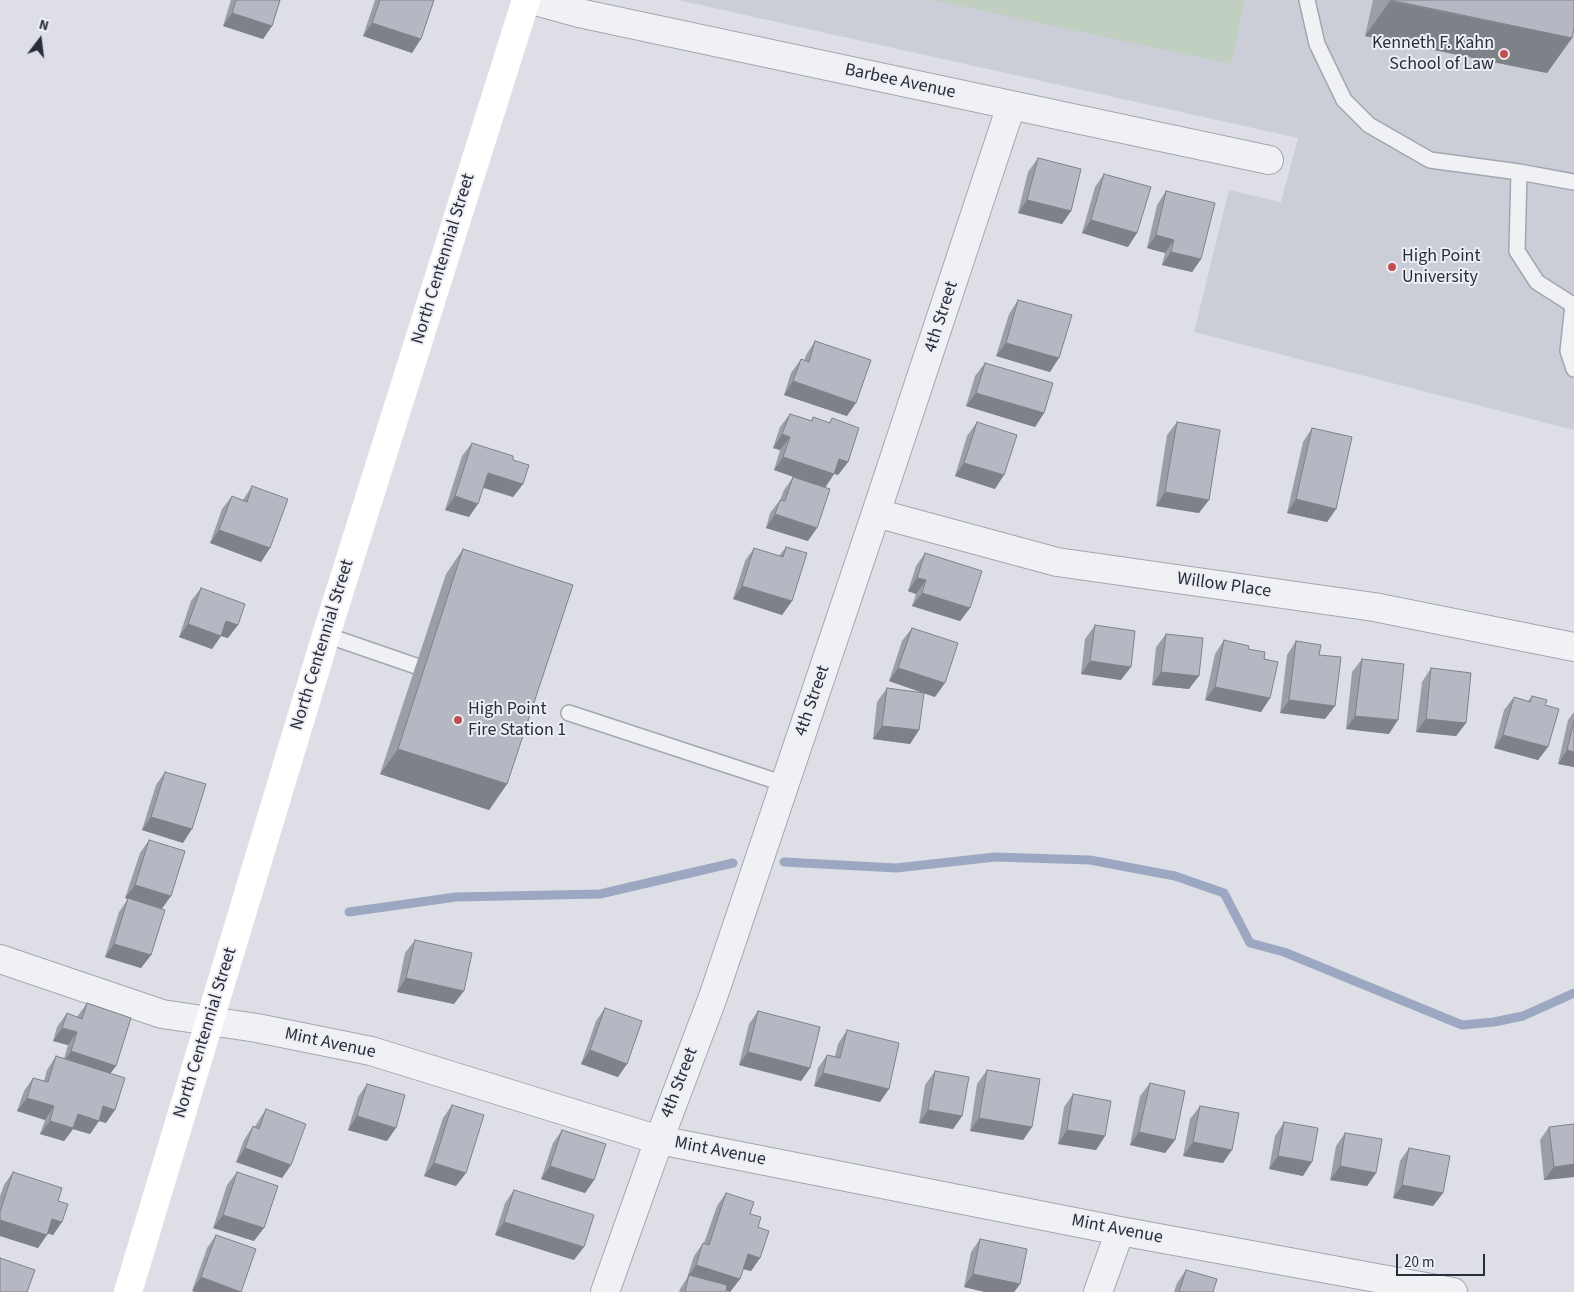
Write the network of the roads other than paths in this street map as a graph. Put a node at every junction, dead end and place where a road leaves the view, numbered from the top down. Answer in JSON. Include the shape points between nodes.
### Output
{"nodes":[{"id":1,"x":526,"y":0,"type":"edge"},
{"id":2,"x":532,"y":0,"type":"edge"},
{"id":3,"x":1307,"y":0,"type":"edge"},
{"id":4,"x":1011,"y":106,"type":"junction"},
{"id":5,"x":1269,"y":160,"type":"dead end"},
{"id":6,"x":1519,"y":172,"type":"junction"},
{"id":7,"x":1574,"y":182,"type":"edge"},
{"id":8,"x":1574,"y":305,"type":"edge"},
{"id":9,"x":1574,"y":369,"type":"edge"},
{"id":10,"x":876,"y":513,"type":"junction"},
{"id":11,"x":326,"y":635,"type":"junction"},
{"id":12,"x":1574,"y":647,"type":"edge"},
{"id":13,"x":416,"y":666,"type":"dead end"},
{"id":14,"x":569,"y":713,"type":"dead end"},
{"id":15,"x":785,"y":784,"type":"junction"},
{"id":16,"x":0,"y":959,"type":"edge"},
{"id":17,"x":210,"y":1022,"type":"junction"},
{"id":18,"x":659,"y":1140,"type":"junction"},
{"id":19,"x":1120,"y":1231,"type":"junction"},
{"id":20,"x":128,"y":1292,"type":"edge"},
{"id":21,"x":606,"y":1292,"type":"edge"},
{"id":22,"x":1098,"y":1292,"type":"edge"},
{"id":23,"x":1453,"y":1292,"type":"edge"}],
"edges":[{"from":1,"to":11,"type":"main road","name":"North Centennial Street"},
{"from":2,"to":4,"type":"street","name":"Barbee Avenue","via":[[579,13]]},
{"from":3,"to":6,"type":"lane","via":[[1317,44],[1340,92],[1369,125],[1430,160]]},
{"from":4,"to":5,"type":"street","name":"Barbee Avenue"},
{"from":4,"to":10,"type":"street","name":"4th Street"},
{"from":6,"to":7,"type":"lane"},
{"from":6,"to":8,"type":"lane","via":[[1517,251],[1537,282]]},
{"from":8,"to":9,"type":"lane","via":[[1568,351]]},
{"from":10,"to":12,"type":"street","name":"Willow Place","via":[[1057,562],[1374,607]]},
{"from":10,"to":15,"type":"street","name":"4th Street"},
{"from":11,"to":13,"type":"lane"},
{"from":11,"to":17,"type":"main road","name":"North Centennial Street"},
{"from":14,"to":15,"type":"lane"},
{"from":15,"to":18,"type":"street","name":"4th Street","via":[[713,997]]},
{"from":16,"to":17,"type":"street","name":"Mint Avenue","via":[[162,1014]]},
{"from":17,"to":18,"type":"street","name":"Mint Avenue","via":[[371,1051]]},
{"from":17,"to":20,"type":"main road","name":"North Centennial Street"},
{"from":18,"to":19,"type":"street","name":"Mint Avenue"},
{"from":18,"to":21,"type":"street","name":"4th Street"},
{"from":19,"to":22,"type":"street"},
{"from":19,"to":23,"type":"street","name":"Mint Avenue"}]}
